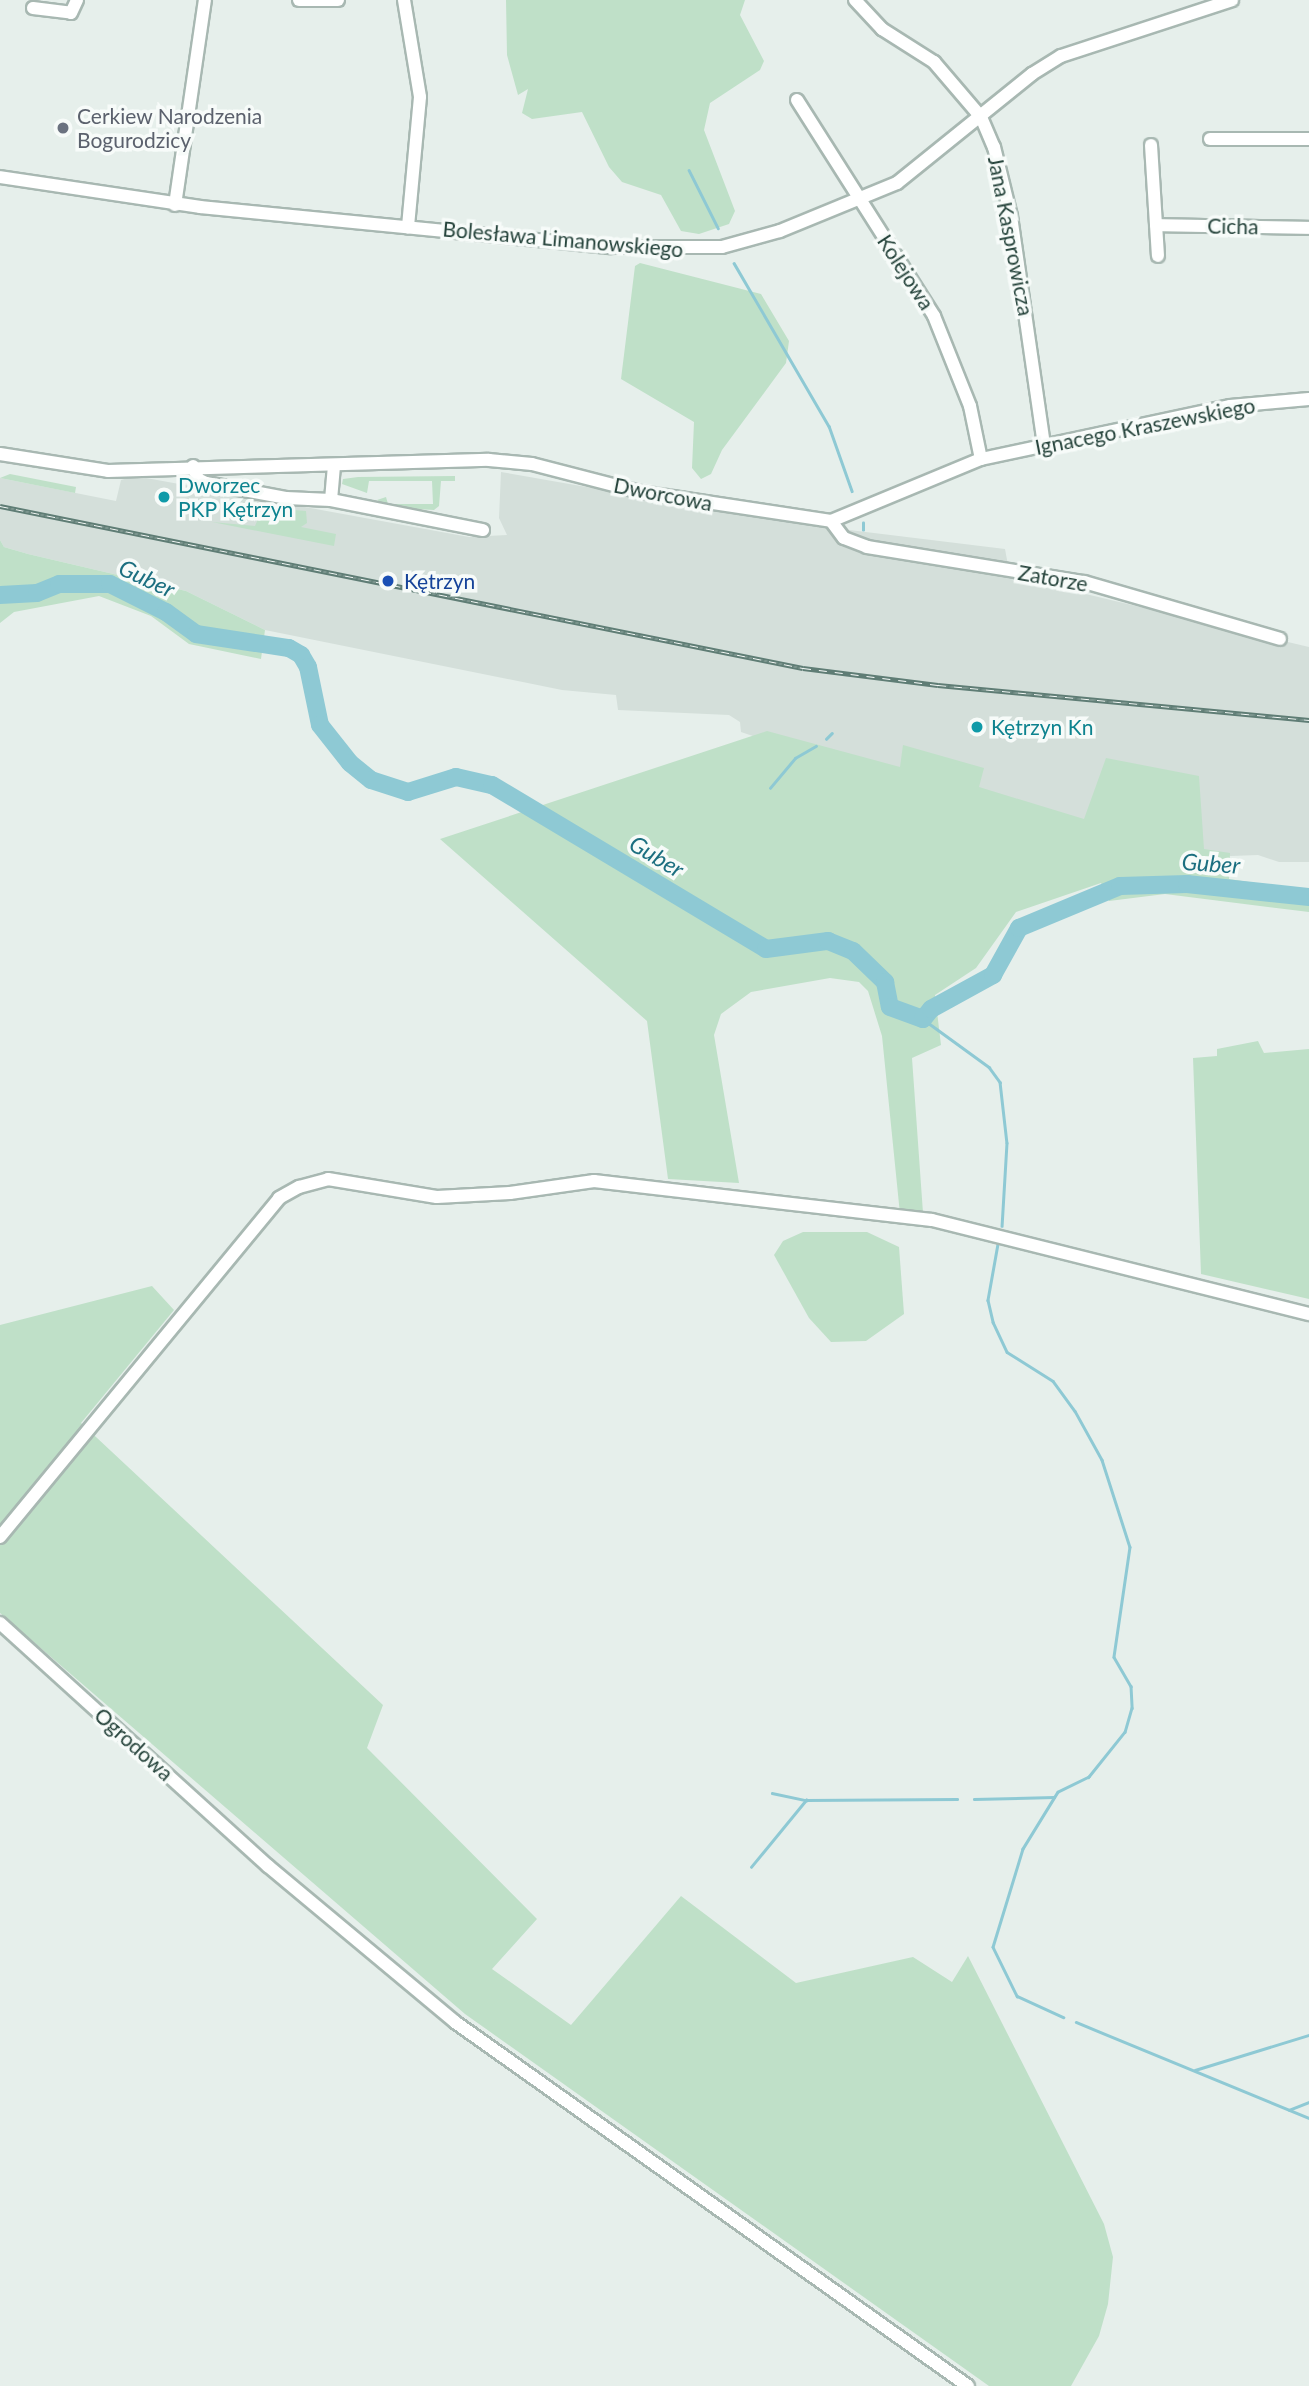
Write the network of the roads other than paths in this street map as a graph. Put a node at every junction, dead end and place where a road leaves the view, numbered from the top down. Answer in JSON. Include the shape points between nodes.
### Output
{"nodes":[{"id":1,"x":77,"y":0,"type":"edge"},
{"id":2,"x":205,"y":0,"type":"edge"},
{"id":3,"x":299,"y":0,"type":"edge"},
{"id":4,"x":338,"y":0,"type":"edge"},
{"id":5,"x":404,"y":0,"type":"edge"},
{"id":6,"x":855,"y":0,"type":"edge"},
{"id":7,"x":1232,"y":0,"type":"edge"},
{"id":8,"x":33,"y":8,"type":"dead end"},
{"id":9,"x":796,"y":100,"type":"dead end"},
{"id":10,"x":981,"y":117,"type":"junction"},
{"id":11,"x":1210,"y":139,"type":"dead end"},
{"id":12,"x":1309,"y":139,"type":"edge"},
{"id":13,"x":1151,"y":145,"type":"dead end"},
{"id":14,"x":0,"y":177,"type":"edge"},
{"id":15,"x":860,"y":200,"type":"junction"},
{"id":16,"x":175,"y":205,"type":"junction"},
{"id":17,"x":1156,"y":225,"type":"junction"},
{"id":18,"x":408,"y":227,"type":"junction"},
{"id":19,"x":1309,"y":228,"type":"edge"},
{"id":20,"x":1158,"y":256,"type":"dead end"},
{"id":21,"x":1309,"y":399,"type":"edge"},
{"id":22,"x":1044,"y":445,"type":"junction"},
{"id":23,"x":0,"y":454,"type":"edge"},
{"id":24,"x":981,"y":458,"type":"junction"},
{"id":25,"x":334,"y":465,"type":"junction"},
{"id":26,"x":193,"y":466,"type":"junction"},
{"id":27,"x":331,"y":500,"type":"junction"},
{"id":28,"x":831,"y":521,"type":"junction"},
{"id":29,"x":483,"y":530,"type":"dead end"},
{"id":30,"x":1280,"y":639,"type":"dead end"},
{"id":31,"x":1309,"y":1314,"type":"edge"},
{"id":32,"x":0,"y":1537,"type":"edge"},
{"id":33,"x":0,"y":1623,"type":"edge"},
{"id":34,"x":968,"y":2386,"type":"edge"}],
"edges":[{"from":1,"to":8,"type":"street","via":[[71,13]]},
{"from":2,"to":16,"type":"street"},
{"from":3,"to":4,"type":"street"},
{"from":5,"to":18,"type":"street","via":[[420,97]]},
{"from":6,"to":10,"type":"street","name":"Jana Kasprowicza","via":[[882,29],[934,62]]},
{"from":7,"to":10,"type":"street","name":"Bolesława Limanowskiego","via":[[1065,55],[1032,74]]},
{"from":9,"to":15,"type":"street","name":"Kolejowa"},
{"from":10,"to":15,"type":"street","name":"Bolesława Limanowskiego","via":[[914,173]]},
{"from":10,"to":22,"type":"street","name":"Jana Kasprowicza","via":[[994,147],[1011,216]]},
{"from":11,"to":12,"type":"street"},
{"from":13,"to":17,"type":"street"},
{"from":14,"to":16,"type":"street","name":"Bolesława Limanowskiego"},
{"from":15,"to":18,"type":"street","name":"Bolesława Limanowskiego","via":[[752,240],[697,250],[611,247]]},
{"from":15,"to":24,"type":"street","name":"Kolejowa","via":[[934,316],[970,406]]},
{"from":16,"to":18,"type":"street","name":"Bolesława Limanowskiego"},
{"from":17,"to":19,"type":"street","name":"Cicha"},
{"from":17,"to":20,"type":"street"},
{"from":21,"to":22,"type":"street","name":"Ignacego Kraszewskiego","via":[[1230,406]]},
{"from":22,"to":24,"type":"street","name":"Ignacego Kraszewskiego"},
{"from":23,"to":26,"type":"street","name":"Dworcowa","via":[[98,471]]},
{"from":24,"to":28,"type":"street"},
{"from":25,"to":26,"type":"street","name":"Dworcowa"},
{"from":25,"to":27,"type":"street"},
{"from":25,"to":28,"type":"street","name":"Dworcowa","via":[[489,460],[531,464],[640,492]]},
{"from":26,"to":27,"type":"street","via":[[195,477],[206,483],[286,498]]},
{"from":27,"to":29,"type":"street"},
{"from":28,"to":30,"type":"street","name":"Zatorze","via":[[844,538],[867,547],[1084,582]]},
{"from":31,"to":32,"type":"street","via":[[932,1220],[594,1181],[437,1197],[328,1179],[279,1198]]},
{"from":33,"to":34,"type":"street","name":"Ogrodowa","via":[[268,1866],[455,2022]]}]}
